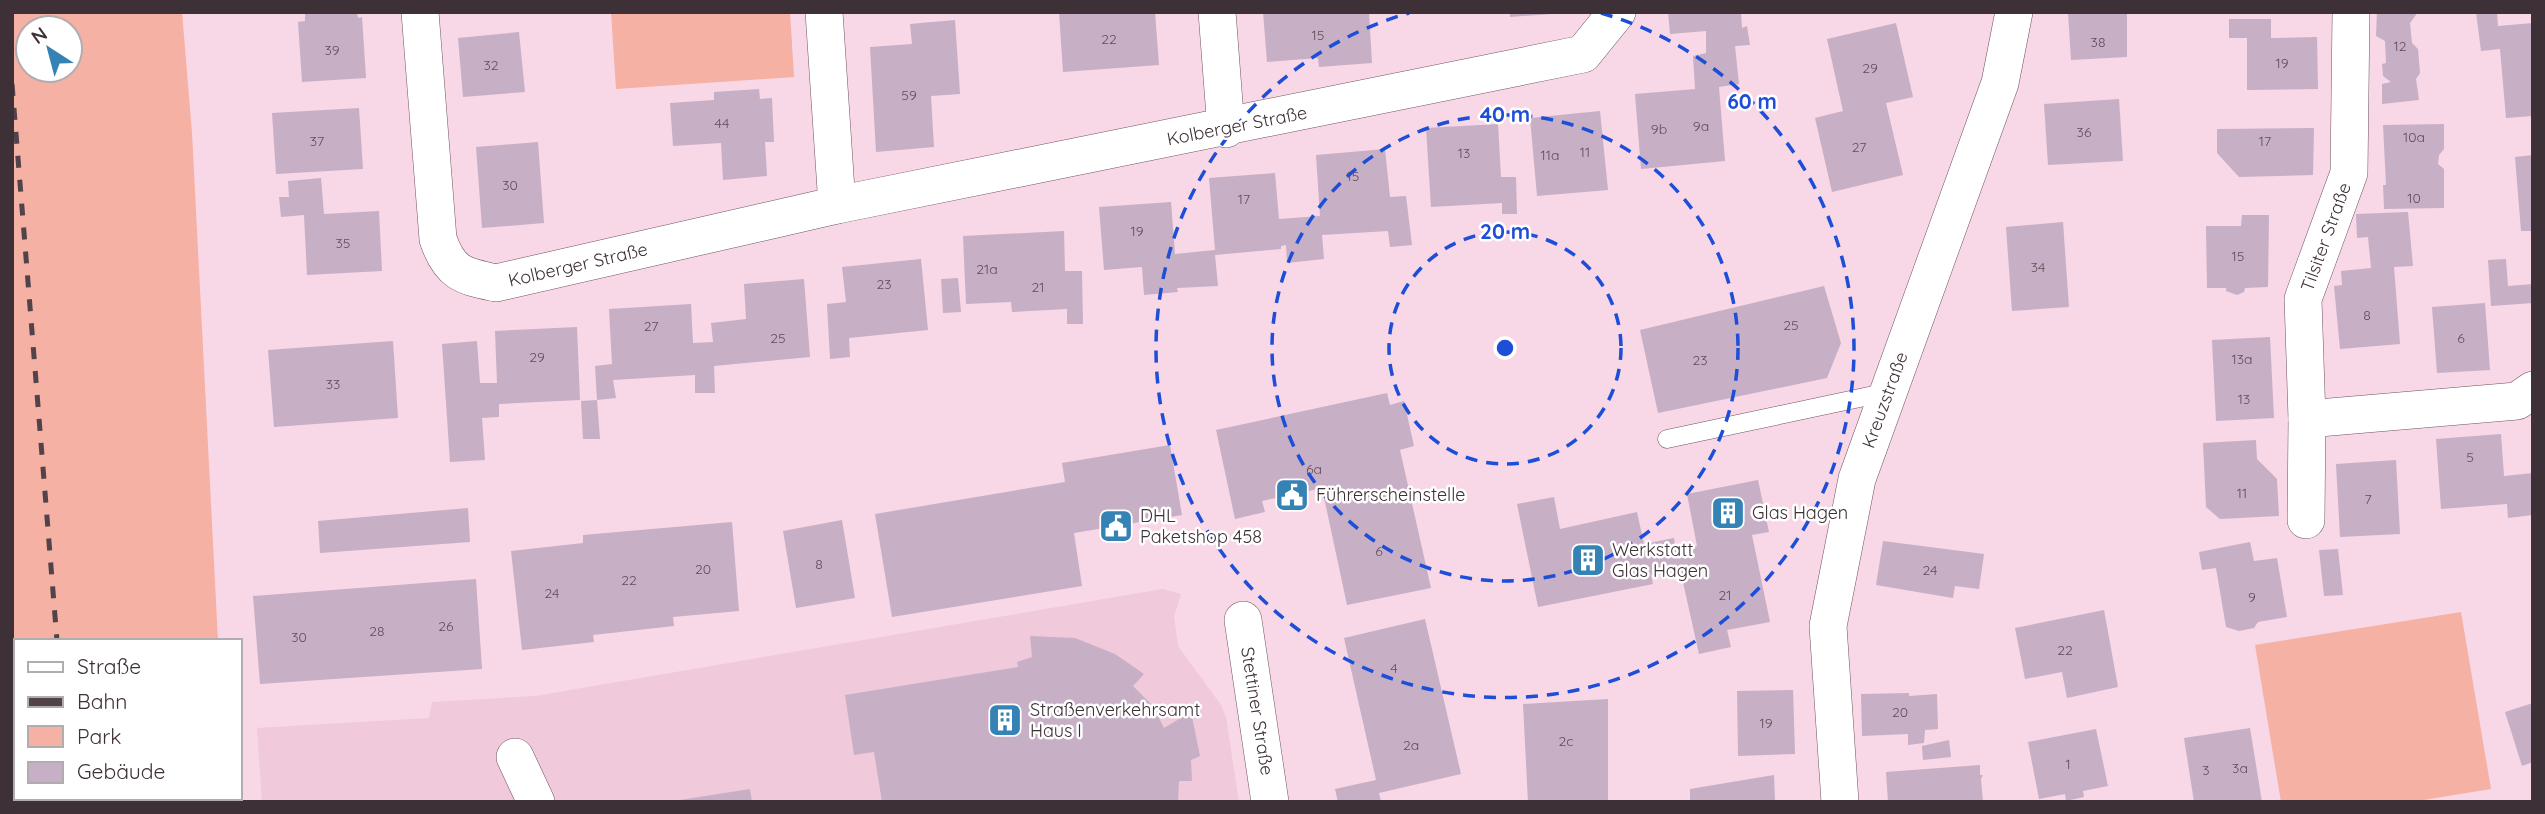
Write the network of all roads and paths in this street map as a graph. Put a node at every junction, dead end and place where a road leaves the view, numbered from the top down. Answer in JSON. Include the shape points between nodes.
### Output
{"nodes":[{"id":1,"x":420,"y":12,"type":"edge"},
{"id":2,"x":824,"y":12,"type":"edge"},
{"id":3,"x":1217,"y":12,"type":"edge"},
{"id":4,"x":1617,"y":12,"type":"edge"},
{"id":5,"x":2014,"y":12,"type":"edge"},
{"id":6,"x":2351,"y":12,"type":"edge"},
{"id":7,"x":1226,"y":129,"type":"junction"},
{"id":8,"x":837,"y":205,"type":"junction"},
{"id":9,"x":2533,"y":390,"type":"edge"},
{"id":10,"x":1888,"y":392,"type":"junction"},
{"id":11,"x":2307,"y":419,"type":"junction"},
{"id":12,"x":1667,"y":439,"type":"dead end"},
{"id":13,"x":2306,"y":520,"type":"dead end"},
{"id":14,"x":1243,"y":620,"type":"dead end"},
{"id":15,"x":515,"y":757,"type":"dead end"},
{"id":16,"x":536,"y":802,"type":"edge"},
{"id":17,"x":1270,"y":802,"type":"edge"},
{"id":18,"x":1840,"y":802,"type":"edge"}],
"edges":[{"from":1,"to":8,"type":"street","name":"Kolberger Straße","via":[[438,239],[445,259],[463,276],[496,284]]},
{"from":2,"to":8,"type":"street"},
{"from":3,"to":7,"type":"street"},
{"from":4,"to":7,"type":"street","name":"Kolberger Straße","via":[[1583,54]]},
{"from":5,"to":10,"type":"street","name":"Kreuzstraße","via":[[2000,83]]},
{"from":6,"to":11,"type":"street","name":"Tilsiter Straße","via":[[2349,173],[2303,299]]},
{"from":7,"to":8,"type":"street","name":"Kolberger Straße"},
{"from":9,"to":11,"type":"street","via":[[2517,401]]},
{"from":10,"to":12,"type":"lane"},
{"from":10,"to":18,"type":"street","name":"Kreuzstraße","via":[[1857,479],[1828,626]]},
{"from":11,"to":13,"type":"street","name":"Tilsiter Straße"},
{"from":14,"to":17,"type":"street","name":"Stettiner Straße"},
{"from":15,"to":16,"type":"street"}]}
